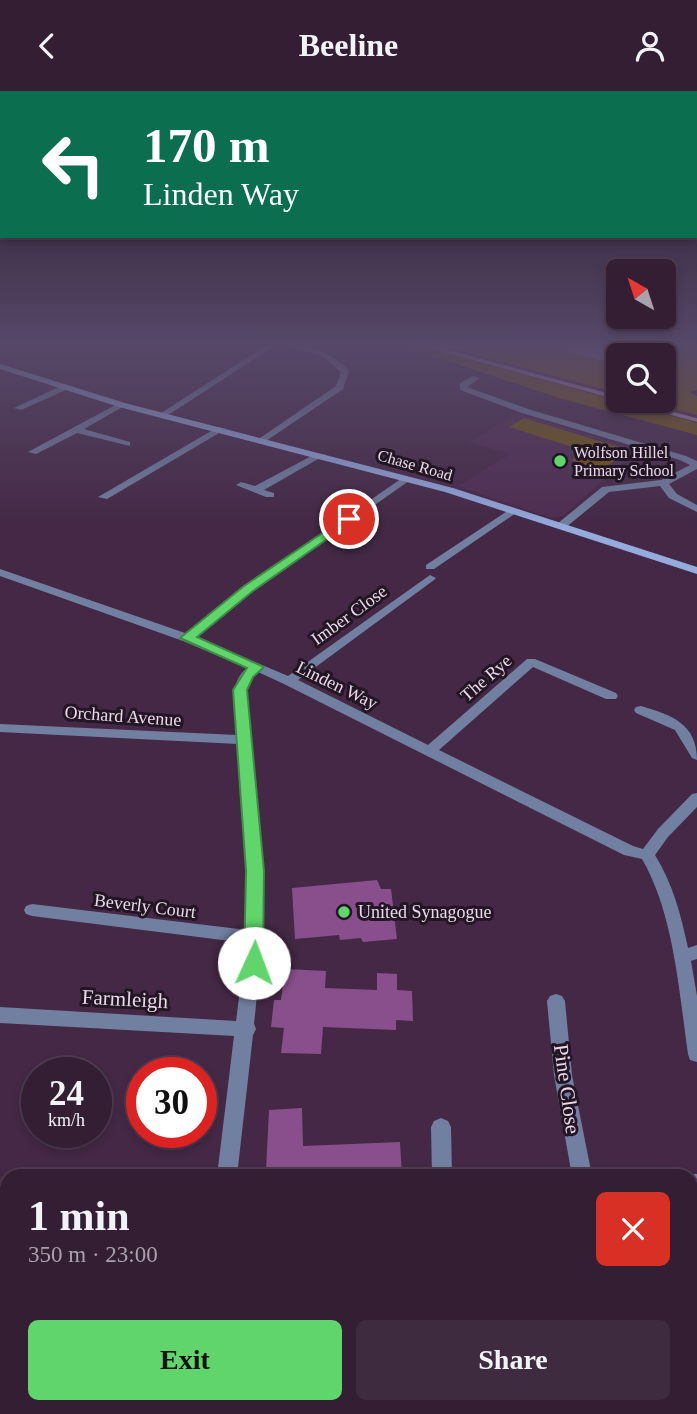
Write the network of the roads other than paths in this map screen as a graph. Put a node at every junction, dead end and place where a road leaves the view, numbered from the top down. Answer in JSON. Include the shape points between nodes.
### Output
{"nodes":[{"id":1,"x":21,"y":407,"type":"edge"},
{"id":2,"x":119,"y":407,"type":"edge"},
{"id":3,"x":129,"y":407,"type":"edge"},
{"id":4,"x":175,"y":407,"type":"edge"},
{"id":5,"x":311,"y":407,"type":"edge"},
{"id":6,"x":512,"y":407,"type":"edge"},
{"id":7,"x":18,"y":408,"type":"dead end"},
{"id":8,"x":162,"y":415,"type":"junction"},
{"id":9,"x":220,"y":429,"type":"junction"},
{"id":10,"x":76,"y":430,"type":"junction"},
{"id":11,"x":263,"y":440,"type":"junction"},
{"id":12,"x":127,"y":444,"type":"dead end"},
{"id":13,"x":33,"y":452,"type":"dead end"},
{"id":14,"x":320,"y":455,"type":"junction"},
{"id":15,"x":697,"y":465,"type":"edge"},
{"id":16,"x":408,"y":478,"type":"junction"},
{"id":17,"x":663,"y":483,"type":"junction"},
{"id":18,"x":241,"y":485,"type":"dead end"},
{"id":19,"x":256,"y":490,"type":"junction"},
{"id":20,"x":270,"y":495,"type":"dead end"},
{"id":21,"x":103,"y":497,"type":"dead end"},
{"id":22,"x":697,"y":509,"type":"edge"},
{"id":23,"x":512,"y":511,"type":"junction"},
{"id":24,"x":561,"y":526,"type":"junction"},
{"id":25,"x":697,"y":571,"type":"edge"},
{"id":26,"x":0,"y":572,"type":"edge"},
{"id":27,"x":187,"y":638,"type":"junction"},
{"id":28,"x":257,"y":667,"type":"junction"},
{"id":29,"x":289,"y":681,"type":"junction"},
{"id":30,"x":611,"y":695,"type":"dead end"},
{"id":31,"x":641,"y":710,"type":"dead end"},
{"id":32,"x":0,"y":728,"type":"edge"},
{"id":33,"x":245,"y":740,"type":"junction"},
{"id":34,"x":430,"y":750,"type":"junction"},
{"id":35,"x":697,"y":755,"type":"edge"},
{"id":36,"x":697,"y":798,"type":"edge"},
{"id":37,"x":647,"y":855,"type":"junction"},
{"id":38,"x":32,"y":911,"type":"dead end"},
{"id":39,"x":255,"y":938,"type":"junction"},
{"id":40,"x":689,"y":955,"type":"edge"},
{"id":41,"x":556,"y":1001,"type":"dead end"},
{"id":42,"x":0,"y":1015,"type":"edge"},
{"id":43,"x":247,"y":1029,"type":"junction"},
{"id":44,"x":697,"y":1054,"type":"edge"},
{"id":45,"x":441,"y":1127,"type":"dead end"},
{"id":46,"x":228,"y":1169,"type":"edge"},
{"id":47,"x":442,"y":1169,"type":"edge"},
{"id":48,"x":581,"y":1169,"type":"edge"}],
"edges":[{"from":1,"to":7,"type":"street"},
{"from":2,"to":10,"type":"street"},
{"from":3,"to":8,"type":"street","name":"Chase Road"},
{"from":4,"to":8,"type":"street"},
{"from":5,"to":11,"type":"street"},
{"from":6,"to":15,"type":"street"},
{"from":8,"to":9,"type":"street","name":"Chase Road"},
{"from":9,"to":11,"type":"street","name":"Chase Road"},
{"from":9,"to":21,"type":"street"},
{"from":10,"to":12,"type":"street"},
{"from":10,"to":13,"type":"street"},
{"from":11,"to":14,"type":"street","name":"Chase Road"},
{"from":14,"to":16,"type":"street","name":"Chase Road"},
{"from":14,"to":19,"type":"street"},
{"from":15,"to":17,"type":"street"},
{"from":16,"to":23,"type":"street","name":"Chase Road"},
{"from":16,"to":27,"type":"street"},
{"from":17,"to":22,"type":"street","via":[[673,496]]},
{"from":17,"to":24,"type":"street","via":[[606,489]]},
{"from":18,"to":19,"type":"street"},
{"from":19,"to":20,"type":"street"},
{"from":23,"to":24,"type":"street","name":"Chase Road"},
{"from":23,"to":29,"type":"street","name":"Imber Close"},
{"from":24,"to":25,"type":"street","name":"Chase Road"},
{"from":26,"to":27,"type":"street","name":"Linden Way"},
{"from":27,"to":28,"type":"street","name":"Linden Way"},
{"from":28,"to":29,"type":"street","name":"Linden Way"},
{"from":28,"to":33,"type":"street","via":[[247,674],[240,690]]},
{"from":29,"to":34,"type":"street","name":"Linden Way"},
{"from":30,"to":34,"type":"street","name":"The Rye","via":[[531,661]]},
{"from":31,"to":35,"type":"street","via":[[680,727]]},
{"from":32,"to":33,"type":"street","name":"Orchard Avenue"},
{"from":33,"to":39,"type":"street"},
{"from":34,"to":37,"type":"street","name":"Linden Way"},
{"from":36,"to":37,"type":"street"},
{"from":37,"to":40,"type":"street","via":[[659,870]]},
{"from":38,"to":39,"type":"street","name":"Beverly Court"},
{"from":39,"to":43,"type":"street"},
{"from":40,"to":44,"type":"street"},
{"from":41,"to":48,"type":"street","name":"Pine Close","via":[[563,1075]]},
{"from":42,"to":43,"type":"street","name":"Farmleigh"},
{"from":43,"to":46,"type":"street"},
{"from":45,"to":47,"type":"street"}]}
